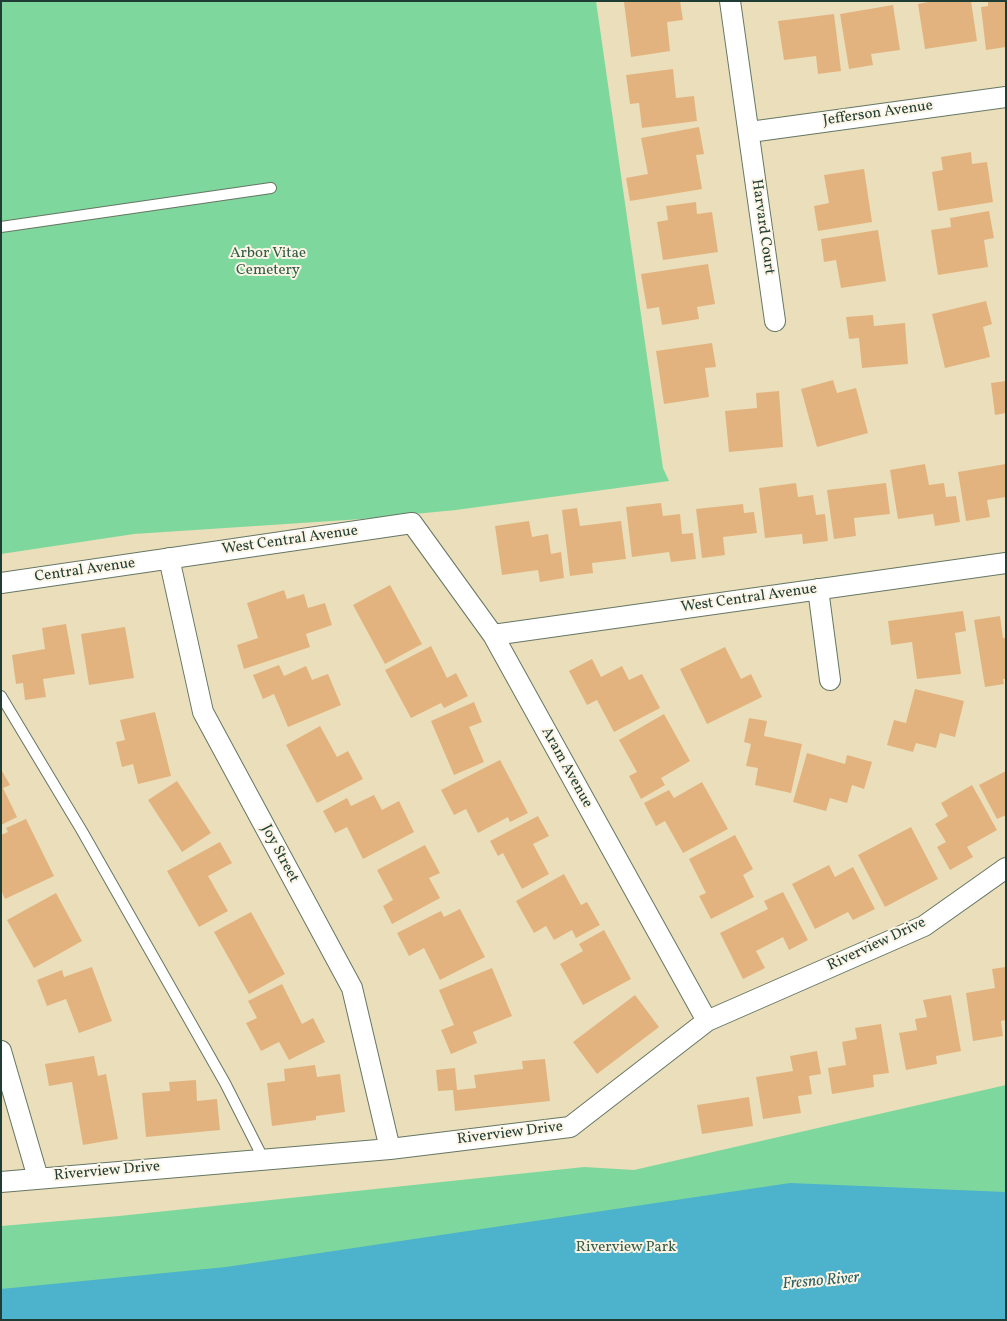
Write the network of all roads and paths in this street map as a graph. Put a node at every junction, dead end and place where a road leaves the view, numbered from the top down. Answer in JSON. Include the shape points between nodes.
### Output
{"nodes":[{"id":1,"x":730,"y":1,"type":"edge"},
{"id":2,"x":1006,"y":96,"type":"edge"},
{"id":3,"x":750,"y":132,"type":"junction"},
{"id":4,"x":271,"y":188,"type":"dead end"},
{"id":5,"x":1,"y":227,"type":"edge"},
{"id":6,"x":775,"y":321,"type":"dead end"},
{"id":7,"x":412,"y":523,"type":"joint"},
{"id":8,"x":169,"y":558,"type":"junction"},
{"id":9,"x":1006,"y":563,"type":"edge"},
{"id":10,"x":1,"y":583,"type":"edge"},
{"id":11,"x":818,"y":590,"type":"junction"},
{"id":12,"x":493,"y":635,"type":"junction"},
{"id":13,"x":830,"y":680,"type":"dead end"},
{"id":14,"x":1,"y":696,"type":"edge"},
{"id":15,"x":1006,"y":868,"type":"edge"},
{"id":16,"x":707,"y":1021,"type":"junction"},
{"id":17,"x":1,"y":1051,"type":"edge"},
{"id":18,"x":390,"y":1149,"type":"junction"},
{"id":19,"x":264,"y":1160,"type":"junction"},
{"id":20,"x":38,"y":1178,"type":"junction"},
{"id":21,"x":1,"y":1182,"type":"edge"}],
"edges":[{"from":1,"to":3,"type":"street","name":"Harvard Court"},
{"from":2,"to":3,"type":"street","name":"Jefferson Avenue"},
{"from":3,"to":6,"type":"street","name":"Harvard Court"},
{"from":4,"to":5,"type":"lane"},
{"from":7,"to":8,"type":"street","name":"West Central Avenue"},
{"from":7,"to":12,"type":"street","name":"Aram Avenue"},
{"from":8,"to":10,"type":"street","name":"Central Avenue"},
{"from":8,"to":18,"type":"street","name":"Joy Street","via":[[203,712],[352,988]]},
{"from":9,"to":11,"type":"street","name":"West Central Avenue"},
{"from":11,"to":12,"type":"street","name":"West Central Avenue"},
{"from":11,"to":13,"type":"street"},
{"from":12,"to":16,"type":"street","name":"Aram Avenue"},
{"from":14,"to":19,"type":"lane","via":[[225,1083]]},
{"from":15,"to":16,"type":"street","name":"Riverview Drive","via":[[924,926]]},
{"from":16,"to":18,"type":"street","name":"Riverview Drive","via":[[570,1126]]},
{"from":17,"to":20,"type":"street"},
{"from":18,"to":19,"type":"street","name":"Riverview Drive"},
{"from":19,"to":20,"type":"street","name":"Riverview Drive"},
{"from":20,"to":21,"type":"street","name":"Riverview Drive"}]}
